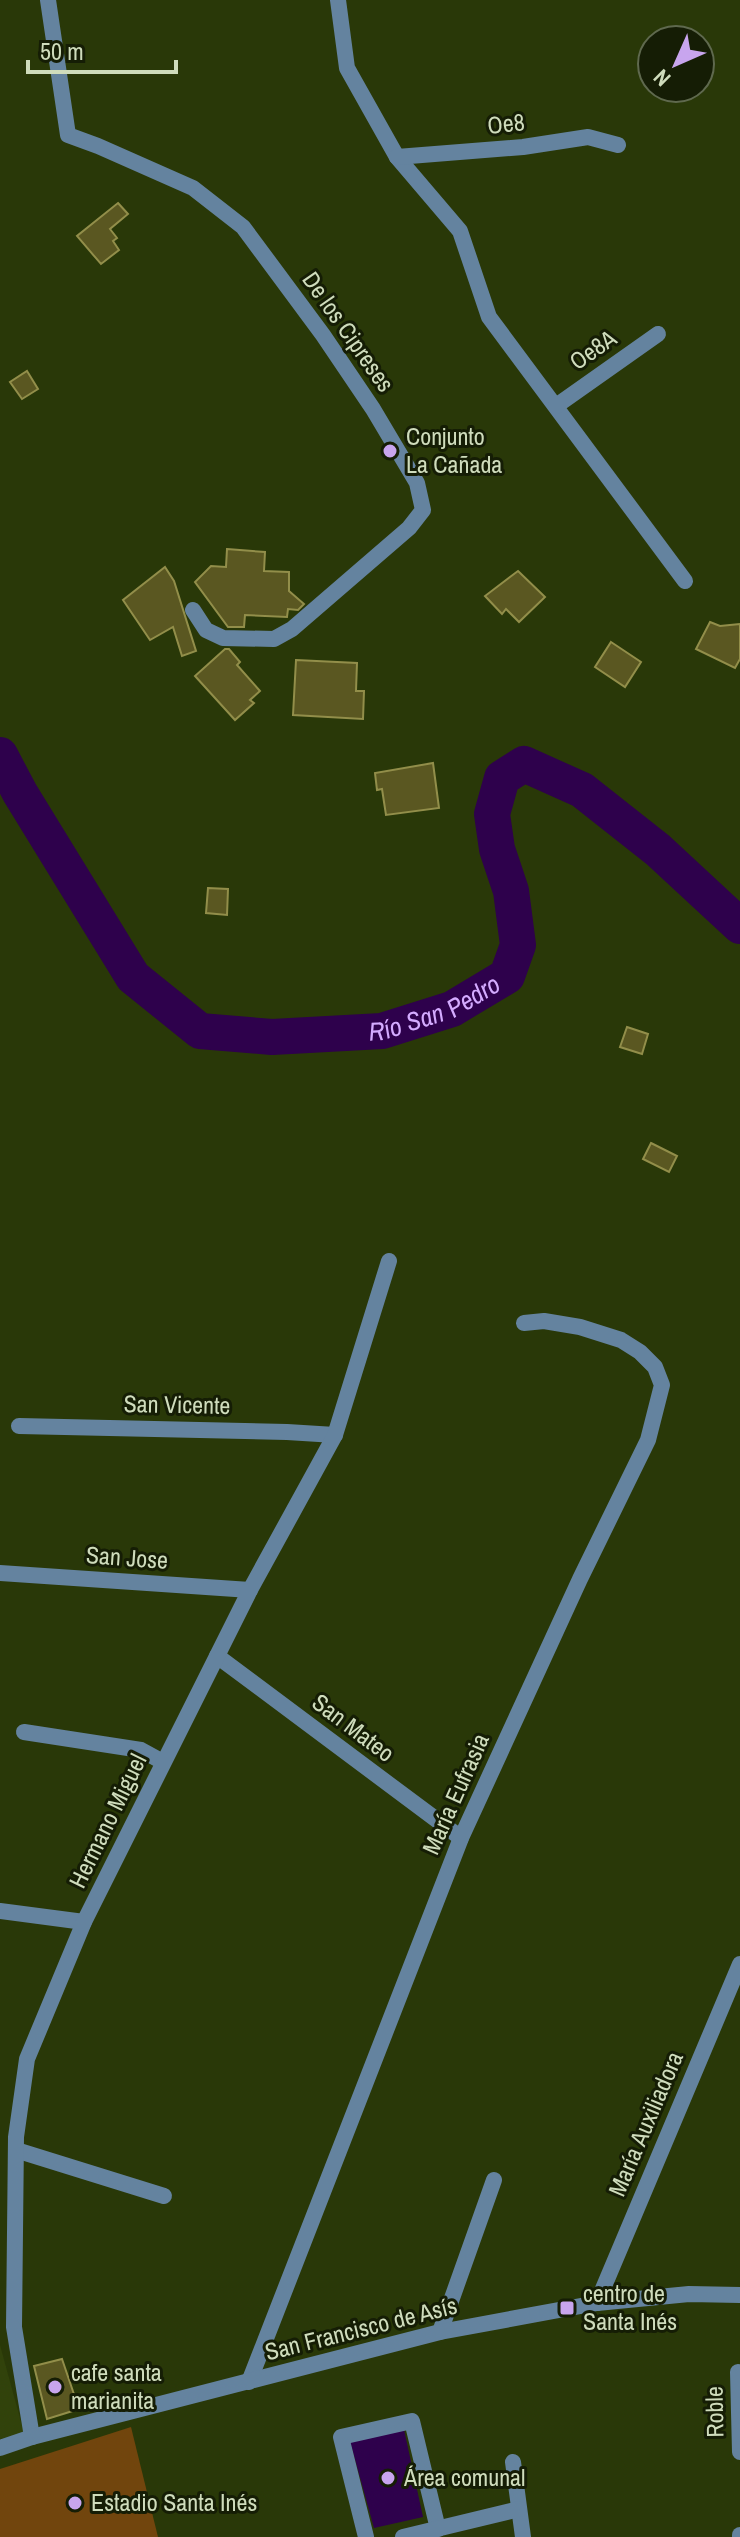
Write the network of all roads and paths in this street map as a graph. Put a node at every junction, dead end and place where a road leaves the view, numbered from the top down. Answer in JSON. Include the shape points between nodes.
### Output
{"nodes":[{"id":1,"x":48,"y":0,"type":"edge"},
{"id":2,"x":338,"y":0,"type":"edge"},
{"id":3,"x":618,"y":145,"type":"dead end"},
{"id":4,"x":397,"y":157,"type":"junction"},
{"id":5,"x":658,"y":334,"type":"dead end"},
{"id":6,"x":556,"y":406,"type":"junction"},
{"id":7,"x":685,"y":581,"type":"dead end"},
{"id":8,"x":193,"y":610,"type":"dead end"},
{"id":9,"x":389,"y":1261,"type":"dead end"},
{"id":10,"x":524,"y":1323,"type":"dead end"},
{"id":11,"x":19,"y":1426,"type":"dead end"},
{"id":12,"x":335,"y":1435,"type":"junction"},
{"id":13,"x":0,"y":1573,"type":"edge"},
{"id":14,"x":250,"y":1590,"type":"junction"},
{"id":15,"x":217,"y":1656,"type":"junction"},
{"id":16,"x":24,"y":1732,"type":"dead end"},
{"id":17,"x":163,"y":1762,"type":"junction"},
{"id":18,"x":461,"y":1838,"type":"junction"},
{"id":19,"x":0,"y":1911,"type":"edge"},
{"id":20,"x":84,"y":1922,"type":"junction"},
{"id":21,"x":740,"y":1964,"type":"edge"},
{"id":22,"x":11,"y":2140,"type":"edge"},
{"id":23,"x":494,"y":2180,"type":"dead end"},
{"id":24,"x":164,"y":2196,"type":"dead end"},
{"id":25,"x":740,"y":2295,"type":"edge"},
{"id":26,"x":597,"y":2303,"type":"junction"},
{"id":27,"x":440,"y":2332,"type":"junction"},
{"id":28,"x":738,"y":2372,"type":"dead end"},
{"id":29,"x":249,"y":2382,"type":"junction"},
{"id":30,"x":739,"y":2410,"type":"edge"},
{"id":31,"x":32,"y":2437,"type":"junction"},
{"id":32,"x":0,"y":2448,"type":"edge"},
{"id":33,"x":740,"y":2452,"type":"edge"},
{"id":34,"x":513,"y":2462,"type":"dead end"},
{"id":35,"x":519,"y":2509,"type":"junction"},
{"id":36,"x":438,"y":2529,"type":"junction"},
{"id":37,"x":366,"y":2537,"type":"edge"},
{"id":38,"x":403,"y":2537,"type":"edge"},
{"id":39,"x":523,"y":2537,"type":"edge"}],
"edges":[{"from":1,"to":8,"type":"street","name":"De los Cipreses","via":[[68,135],[193,188],[243,227],[373,409],[421,498],[423,510],[409,528],[274,639],[223,638],[206,630]]},
{"from":2,"to":4,"type":"street","via":[[347,68]]},
{"from":3,"to":4,"type":"street","name":"Oe8","via":[[588,137]]},
{"from":4,"to":6,"type":"street","via":[[460,231],[489,317]]},
{"from":5,"to":6,"type":"street","name":"Oe8A"},
{"from":6,"to":7,"type":"street"},
{"from":9,"to":12,"type":"street","name":"Hermano Miguel"},
{"from":10,"to":18,"type":"street","name":"María Eufrasia","via":[[580,1327],[621,1340],[655,1367],[662,1385],[648,1440]]},
{"from":11,"to":12,"type":"street","name":"San Vicente"},
{"from":12,"to":14,"type":"street","name":"Hermano Miguel"},
{"from":13,"to":14,"type":"street","name":"San Jose"},
{"from":14,"to":15,"type":"street","name":"Hermano Miguel"},
{"from":15,"to":17,"type":"street","name":"Hermano Miguel"},
{"from":15,"to":18,"type":"street","name":"San Mateo"},
{"from":16,"to":17,"type":"street","via":[[141,1750]]},
{"from":17,"to":20,"type":"street","name":"Hermano Miguel"},
{"from":18,"to":29,"type":"street","name":"María Eufrasia"},
{"from":19,"to":20,"type":"street"},
{"from":20,"to":22,"type":"street","name":"Hermano Miguel","via":[[27,2059]]},
{"from":21,"to":26,"type":"street","name":"María Auxiliadora"},
{"from":22,"to":24,"type":"street"},
{"from":22,"to":31,"type":"street","name":"Hermano Miguel","via":[[14,2327]]},
{"from":23,"to":27,"type":"street"},
{"from":25,"to":26,"type":"street","name":"San Francisco de Asís"},
{"from":26,"to":27,"type":"street","name":"San Francisco de Asís"},
{"from":27,"to":29,"type":"street","name":"San Francisco de Asís"},
{"from":28,"to":30,"type":"street","name":"Roble"},
{"from":29,"to":31,"type":"street","name":"San Francisco de Asís"},
{"from":30,"to":33,"type":"street","name":"Roble"},
{"from":31,"to":32,"type":"street","name":"San Francisco de Asís"},
{"from":34,"to":35,"type":"street"},
{"from":35,"to":36,"type":"street"},
{"from":35,"to":39,"type":"street"},
{"from":36,"to":37,"type":"street","via":[[412,2421],[341,2437]]},
{"from":36,"to":38,"type":"street"}]}
